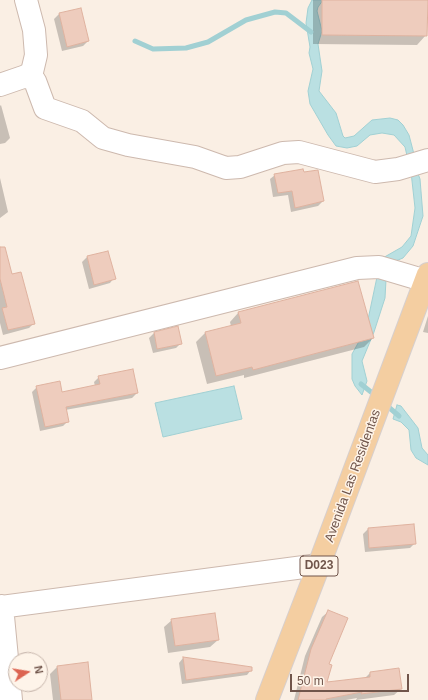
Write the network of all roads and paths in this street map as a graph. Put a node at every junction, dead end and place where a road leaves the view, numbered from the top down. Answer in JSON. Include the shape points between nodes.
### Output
{"nodes":[{"id":1,"x":26,"y":0,"type":"edge"},
{"id":2,"x":26,"y":76,"type":"junction"},
{"id":3,"x":0,"y":85,"type":"edge"},
{"id":4,"x":428,"y":160,"type":"edge"},
{"id":5,"x":427,"y":277,"type":"edge"},
{"id":6,"x":0,"y":358,"type":"edge"},
{"id":7,"x":319,"y":565,"type":"junction"},
{"id":8,"x":1,"y":606,"type":"edge"},
{"id":9,"x":11,"y":700,"type":"edge"},
{"id":10,"x":267,"y":700,"type":"edge"}],
"edges":[{"from":1,"to":2,"type":"street","via":[[34,30],[36,55],[32,72]]},
{"from":2,"to":3,"type":"street"},
{"from":2,"to":4,"type":"street","via":[[35,81],[45,108],[82,121],[103,138],[195,157],[226,168],[240,167],[283,153],[299,152],[375,172],[398,169]]},
{"from":5,"to":6,"type":"street","via":[[387,268],[357,268]]},
{"from":5,"to":7,"type":"main road","name":"Avenida Las Residentas","number":"D023"},
{"from":7,"to":8,"type":"street"},
{"from":7,"to":10,"type":"main road","name":"Avenida Las Residentas","number":"D023"},
{"from":8,"to":9,"type":"street"}]}
